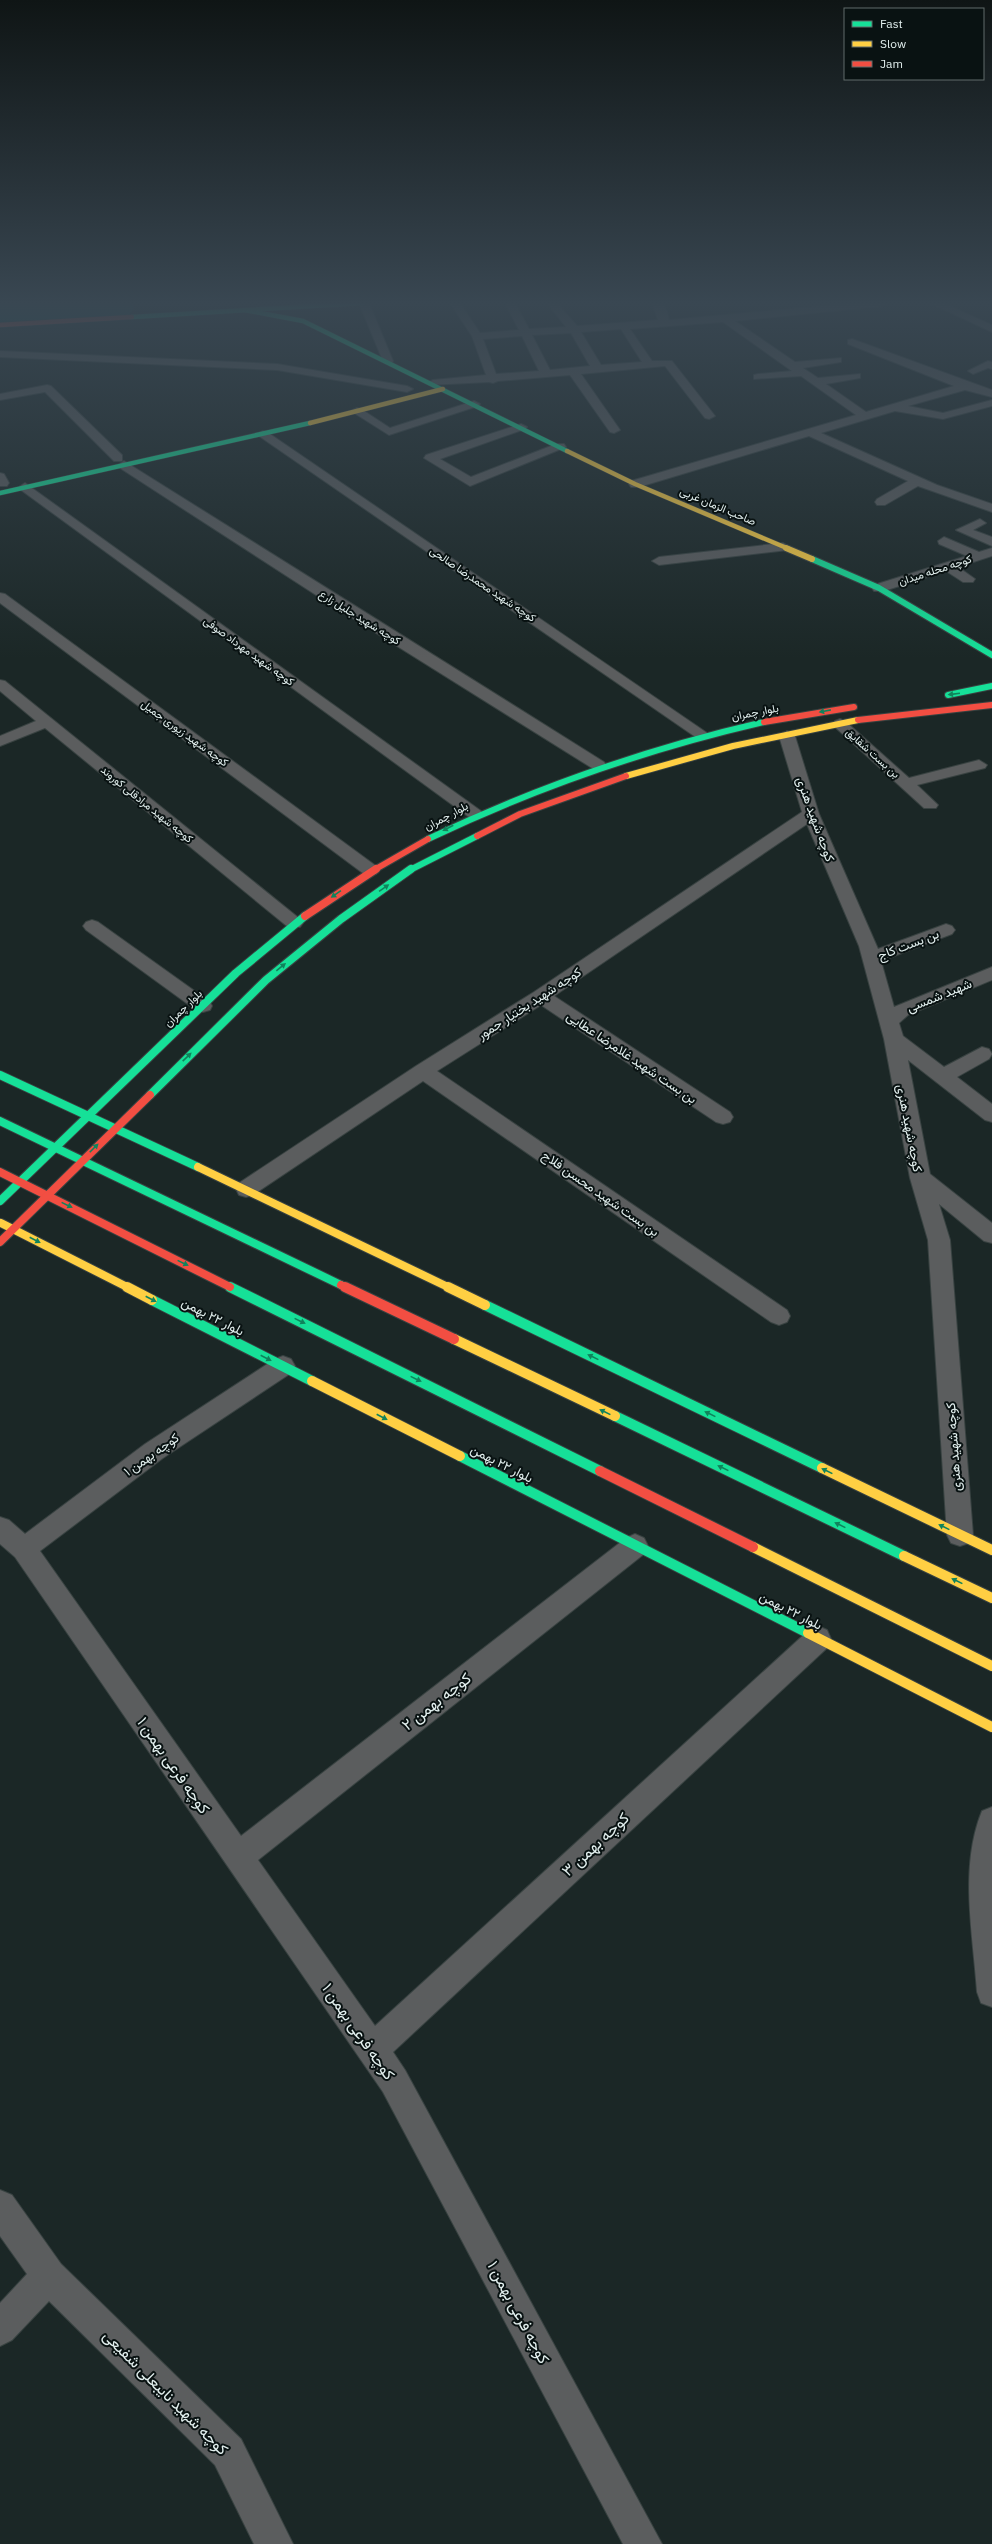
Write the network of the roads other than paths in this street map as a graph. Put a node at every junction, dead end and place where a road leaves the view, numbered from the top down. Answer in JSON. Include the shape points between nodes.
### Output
{"nodes":[{"id":1,"x":81,"y":422,"type":"edge"},
{"id":2,"x":281,"y":422,"type":"edge"},
{"id":3,"x":313,"y":422,"type":"edge"},
{"id":4,"x":373,"y":422,"type":"edge"},
{"id":5,"x":420,"y":422,"type":"edge"},
{"id":6,"x":510,"y":422,"type":"edge"},
{"id":7,"x":608,"y":422,"type":"edge"},
{"id":8,"x":845,"y":422,"type":"edge"},
{"id":9,"x":521,"y":427,"type":"junction"},
{"id":10,"x":614,"y":430,"type":"dead end"},
{"id":11,"x":810,"y":432,"type":"junction"},
{"id":12,"x":263,"y":434,"type":"junction"},
{"id":13,"x":560,"y":447,"type":"junction"},
{"id":14,"x":121,"y":462,"type":"junction"},
{"id":15,"x":918,"y":481,"type":"junction"},
{"id":16,"x":1,"y":484,"type":"edge"},
{"id":17,"x":634,"y":484,"type":"junction"},
{"id":18,"x":24,"y":487,"type":"junction"},
{"id":19,"x":881,"y":502,"type":"dead end"},
{"id":20,"x":989,"y":503,"type":"edge"},
{"id":21,"x":980,"y":523,"type":"dead end"},
{"id":22,"x":944,"y":541,"type":"dead end"},
{"id":23,"x":992,"y":542,"type":"edge"},
{"id":24,"x":783,"y":547,"type":"junction"},
{"id":25,"x":992,"y":552,"type":"edge"},
{"id":26,"x":978,"y":556,"type":"junction"},
{"id":27,"x":659,"y":560,"type":"dead end"},
{"id":28,"x":947,"y":566,"type":"junction"},
{"id":29,"x":968,"y":579,"type":"dead end"},
{"id":30,"x":879,"y":588,"type":"junction"},
{"id":31,"x":0,"y":597,"type":"edge"},
{"id":32,"x":992,"y":655,"type":"edge"},
{"id":33,"x":0,"y":684,"type":"edge"},
{"id":34,"x":992,"y":686,"type":"edge"},
{"id":35,"x":938,"y":696,"type":"dead end"},
{"id":36,"x":992,"y":705,"type":"edge"},
{"id":37,"x":861,"y":706,"type":"dead end"},
{"id":38,"x":46,"y":722,"type":"junction"},
{"id":39,"x":840,"y":724,"type":"junction"},
{"id":40,"x":702,"y":734,"type":"junction"},
{"id":41,"x":787,"y":736,"type":"junction"},
{"id":42,"x":0,"y":741,"type":"edge"},
{"id":43,"x":598,"y":765,"type":"junction"},
{"id":44,"x":979,"y":765,"type":"dead end"},
{"id":45,"x":906,"y":783,"type":"junction"},
{"id":46,"x":930,"y":805,"type":"dead end"},
{"id":47,"x":475,"y":814,"type":"junction"},
{"id":48,"x":811,"y":814,"type":"junction"},
{"id":49,"x":370,"y":870,"type":"junction"},
{"id":50,"x":294,"y":923,"type":"junction"},
{"id":51,"x":92,"y":926,"type":"dead end"},
{"id":52,"x":946,"y":930,"type":"dead end"},
{"id":53,"x":871,"y":958,"type":"junction"},
{"id":54,"x":992,"y":973,"type":"edge"},
{"id":55,"x":541,"y":996,"type":"junction"},
{"id":56,"x":203,"y":1006,"type":"junction"},
{"id":57,"x":891,"y":1031,"type":"junction"},
{"id":58,"x":982,"y":1054,"type":"dead end"},
{"id":59,"x":423,"y":1071,"type":"junction"},
{"id":60,"x":0,"y":1075,"type":"edge"},
{"id":61,"x":942,"y":1077,"type":"junction"},
{"id":62,"x":992,"y":1115,"type":"edge"},
{"id":63,"x":88,"y":1116,"type":"junction"},
{"id":64,"x":723,"y":1117,"type":"dead end"},
{"id":65,"x":0,"y":1121,"type":"edge"},
{"id":66,"x":114,"y":1128,"type":"junction"},
{"id":67,"x":55,"y":1147,"type":"junction"},
{"id":68,"x":82,"y":1160,"type":"junction"},
{"id":69,"x":0,"y":1172,"type":"edge"},
{"id":70,"x":920,"y":1178,"type":"junction"},
{"id":71,"x":19,"y":1182,"type":"junction"},
{"id":72,"x":246,"y":1189,"type":"junction"},
{"id":73,"x":46,"y":1195,"type":"junction"},
{"id":74,"x":0,"y":1201,"type":"edge"},
{"id":75,"x":0,"y":1222,"type":"edge"},
{"id":76,"x":13,"y":1229,"type":"junction"},
{"id":77,"x":992,"y":1235,"type":"edge"},
{"id":78,"x":0,"y":1242,"type":"edge"},
{"id":79,"x":780,"y":1316,"type":"dead end"},
{"id":80,"x":283,"y":1366,"type":"junction"},
{"id":81,"x":0,"y":1528,"type":"edge"},
{"id":82,"x":960,"y":1535,"type":"junction"},
{"id":83,"x":635,"y":1546,"type":"junction"},
{"id":84,"x":24,"y":1549,"type":"junction"},
{"id":85,"x":992,"y":1550,"type":"edge"},
{"id":86,"x":992,"y":1598,"type":"edge"},
{"id":87,"x":818,"y":1639,"type":"junction"},
{"id":88,"x":992,"y":1666,"type":"edge"},
{"id":89,"x":992,"y":1727,"type":"edge"},
{"id":90,"x":992,"y":1821,"type":"edge"},
{"id":91,"x":238,"y":1857,"type":"junction"},
{"id":92,"x":992,"y":1992,"type":"edge"},
{"id":93,"x":372,"y":2050,"type":"junction"},
{"id":94,"x":0,"y":2207,"type":"edge"},
{"id":95,"x":49,"y":2276,"type":"junction"},
{"id":96,"x":0,"y":2328,"type":"edge"},
{"id":97,"x":274,"y":2544,"type":"edge"},
{"id":98,"x":644,"y":2544,"type":"edge"}],
"edges":[{"from":1,"to":14,"type":"street","name":"کوچه شهید جلیل زارع"},
{"from":2,"to":14,"type":"main road"},
{"from":3,"to":12,"type":"main road"},
{"from":4,"to":5,"type":"street","via":[[389,432]]},
{"from":6,"to":9,"type":"main road","name":"صاحب الزمان غربی"},
{"from":7,"to":10,"type":"street"},
{"from":8,"to":11,"type":"street"},
{"from":9,"to":13,"type":"main road","name":"صاحب الزمان غربی"},
{"from":9,"to":13,"type":"street","via":[[430,458],[470,482]]},
{"from":11,"to":15,"type":"street"},
{"from":11,"to":17,"type":"street"},
{"from":12,"to":14,"type":"main road"},
{"from":12,"to":40,"type":"street","name":"کوچه شهید محمدرضا صالحی"},
{"from":13,"to":17,"type":"main road","name":"صاحب الزمان غربی"},
{"from":14,"to":16,"type":"main road"},
{"from":14,"to":18,"type":"main road"},
{"from":14,"to":43,"type":"street","name":"کوچه شهید جلیل زارع","via":[[338,603]]},
{"from":15,"to":19,"type":"street"},
{"from":15,"to":20,"type":"street"},
{"from":16,"to":18,"type":"main road"},
{"from":17,"to":24,"type":"main road","name":"صاحب الزمان غربی"},
{"from":18,"to":47,"type":"street","name":"کوچه شهید مهرداد صوفی"},
{"from":21,"to":23,"type":"street","via":[[962,530]]},
{"from":22,"to":26,"type":"street"},
{"from":24,"to":27,"type":"street"},
{"from":24,"to":30,"type":"main road","name":"صاحب الزمان غربی"},
{"from":25,"to":26,"type":"street","name":"کوچه محله میدان"},
{"from":26,"to":28,"type":"street","name":"کوچه محله میدان"},
{"from":28,"to":29,"type":"street"},
{"from":28,"to":30,"type":"street","name":"کوچه محله میدان"},
{"from":30,"to":32,"type":"main road","name":"صاحب الزمان غربی"},
{"from":31,"to":49,"type":"street","name":"کوچه شهید زیوری جمیل"},
{"from":33,"to":38,"type":"street","name":"کوچه شهید مرادقلی کوروند"},
{"from":34,"to":35,"type":"main road","one_way":true},
{"from":36,"to":39,"type":"main road"},
{"from":37,"to":40,"type":"main road","name":"بلوار چمران","one_way":true},
{"from":38,"to":42,"type":"street"},
{"from":38,"to":50,"type":"street","name":"کوچه شهید مرادقلی کوروند"},
{"from":39,"to":41,"type":"main road"},
{"from":39,"to":45,"type":"street","name":"بن بست شقایق"},
{"from":40,"to":43,"type":"main road","name":"بلوار چمران"},
{"from":41,"to":48,"type":"street","name":"کوچه شهید هنری"},
{"from":66,"to":41,"type":"main road","one_way":true,"via":[[266,980],[341,919],[414,867],[520,814],[618,778],[733,746]]},
{"from":43,"to":47,"type":"main road","name":"بلوار چمران"},
{"from":44,"to":45,"type":"street","name":"بن بست شقایق"},
{"from":45,"to":46,"type":"street","name":"بن بست شقایق"},
{"from":47,"to":49,"type":"main road","name":"بلوار چمران","one_way":true},
{"from":48,"to":53,"type":"street","name":"کوچه شهید هنری"},
{"from":48,"to":55,"type":"street","name":"کوچه شهید بختیار جمور"},
{"from":49,"to":50,"type":"main road","name":"بلوار چمران","one_way":true},
{"from":50,"to":56,"type":"main road","name":"بلوار چمران"},
{"from":51,"to":56,"type":"street"},
{"from":52,"to":53,"type":"street","name":"بن بست کاج"},
{"from":53,"to":57,"type":"street","name":"کوچه شهید هنری"},
{"from":54,"to":57,"type":"street","name":"شهید شمسی","via":[[901,1011]]},
{"from":55,"to":59,"type":"street","name":"کوچه شهید بختیار جمور"},
{"from":55,"to":64,"type":"street","name":"بن بست شهید غلامرضا عطایی"},
{"from":56,"to":63,"type":"main road","name":"بلوار چمران"},
{"from":57,"to":61,"type":"street"},
{"from":57,"to":70,"type":"street","name":"کوچه شهید هنری"},
{"from":58,"to":61,"type":"street"},
{"from":59,"to":72,"type":"street","name":"کوچه شهید بختیار جمور"},
{"from":59,"to":79,"type":"street","name":"بن بست شهید محسن فلاح"},
{"from":60,"to":63,"type":"main road"},
{"from":61,"to":62,"type":"street"},
{"from":63,"to":66,"type":"main road"},
{"from":63,"to":67,"type":"main road","name":"بلوار چمران"},
{"from":65,"to":67,"type":"main road"},
{"from":68,"to":66,"type":"main road","one_way":true},
{"from":66,"to":72,"type":"main road"},
{"from":67,"to":68,"type":"main road"},
{"from":67,"to":71,"type":"main road","name":"بلوار چمران"},
{"from":68,"to":73,"type":"main road"},
{"from":86,"to":68,"type":"main road","one_way":true},
{"from":69,"to":71,"type":"main road"},
{"from":70,"to":77,"type":"street"},
{"from":70,"to":82,"type":"street","name":"کوچه شهید هنری","via":[[939,1240]]},
{"from":71,"to":73,"type":"main road"},
{"from":71,"to":74,"type":"main road","name":"بلوار چمران"},
{"from":82,"to":72,"type":"main road","one_way":true},
{"from":73,"to":76,"type":"main road"},
{"from":73,"to":88,"type":"main road","one_way":true},
{"from":75,"to":76,"type":"main road","name":"بلوار ۲۲ بهمن"},
{"from":76,"to":78,"type":"main road"},
{"from":76,"to":80,"type":"main road","name":"بلوار ۲۲ بهمن","one_way":true},
{"from":80,"to":83,"type":"main road","name":"بلوار ۲۲ بهمن","one_way":true},
{"from":80,"to":84,"type":"street","name":"کوچه بهمن ۱","via":[[154,1451]]},
{"from":81,"to":84,"type":"street","name":"کوچه فرعی بهمن ۱"},
{"from":82,"to":85,"type":"main road"},
{"from":83,"to":87,"type":"main road","name":"بلوار ۲۲ بهمن"},
{"from":83,"to":91,"type":"street","name":"کوچه بهمن ۲"},
{"from":84,"to":91,"type":"street","name":"کوچه فرعی بهمن ۱"},
{"from":87,"to":89,"type":"main road","name":"بلوار ۲۲ بهمن"},
{"from":87,"to":93,"type":"street","name":"کوچه بهمن ۳"},
{"from":90,"to":92,"type":"street","via":[[983,1866]]},
{"from":91,"to":93,"type":"street","name":"کوچه فرعی بهمن ۱"},
{"from":93,"to":98,"type":"street","name":"کوچه فرعی بهمن ۱","via":[[394,2081]]},
{"from":94,"to":95,"type":"street","name":"کوچه شهید نایبعلی شفیعی"},
{"from":95,"to":96,"type":"street"},
{"from":95,"to":97,"type":"street","name":"کوچه شهید نایبعلی شفیعی","via":[[228,2452]]}]}
